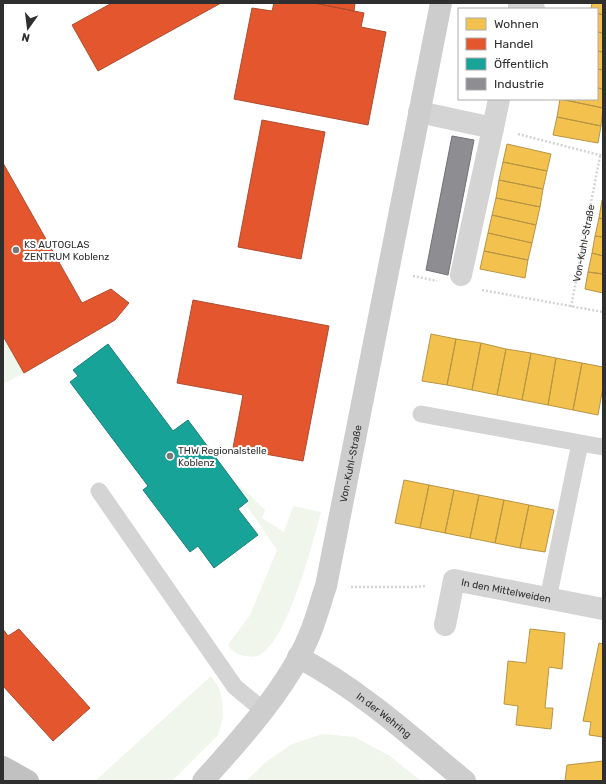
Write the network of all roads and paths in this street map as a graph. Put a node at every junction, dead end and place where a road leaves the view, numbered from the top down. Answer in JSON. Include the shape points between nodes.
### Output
{"nodes":[{"id":1,"x":441,"y":3,"type":"edge"},
{"id":2,"x":519,"y":8,"type":"edge"},
{"id":3,"x":529,"y":8,"type":"edge"},
{"id":4,"x":499,"y":100,"type":"edge"},
{"id":5,"x":419,"y":112,"type":"junction"},
{"id":6,"x":493,"y":128,"type":"junction"},
{"id":7,"x":602,"y":156,"type":"edge"},
{"id":8,"x":388,"y":272,"type":"junction"},
{"id":9,"x":452,"y":279,"type":"joint"},
{"id":10,"x":481,"y":290,"type":"dead end"},
{"id":11,"x":571,"y":307,"type":"junction"},
{"id":12,"x":603,"y":312,"type":"edge"},
{"id":13,"x":421,"y":414,"type":"dead end"},
{"id":14,"x":580,"y":442,"type":"junction"},
{"id":15,"x":603,"y":447,"type":"edge"},
{"id":16,"x":99,"y":491,"type":"dead end"},
{"id":17,"x":364,"y":587,"type":"dead end"},
{"id":18,"x":413,"y":587,"type":"dead end"},
{"id":19,"x":548,"y":599,"type":"junction"},
{"id":20,"x":603,"y":609,"type":"edge"},
{"id":21,"x":445,"y":625,"type":"dead end"},
{"id":22,"x":298,"y":657,"type":"junction"},
{"id":23,"x":263,"y":710,"type":"junction"},
{"id":24,"x":3,"y":767,"type":"edge"},
{"id":25,"x":3,"y":779,"type":"edge"},
{"id":26,"x":5,"y":781,"type":"edge"},
{"id":27,"x":28,"y":781,"type":"edge"},
{"id":28,"x":203,"y":781,"type":"edge"},
{"id":29,"x":465,"y":781,"type":"edge"}],
"edges":[{"from":1,"to":5,"type":"street","name":"Von-Kuhl-Straße"},
{"from":2,"to":3,"type":"street"},
{"from":4,"to":6,"type":"street"},
{"from":5,"to":6,"type":"street"},
{"from":5,"to":8,"type":"street","name":"Von-Kuhl-Straße"},
{"from":6,"to":7,"type":"path"},
{"from":6,"to":9,"type":"street"},
{"from":7,"to":11,"type":"path","name":"Von-Kuhl-Straße"},
{"from":8,"to":9,"type":"path"},
{"from":8,"to":22,"type":"street","name":"Von-Kuhl-Straße","via":[[326,586],[309,636]]},
{"from":10,"to":11,"type":"path"},
{"from":11,"to":12,"type":"path"},
{"from":13,"to":14,"type":"lane"},
{"from":14,"to":15,"type":"lane"},
{"from":14,"to":19,"type":"lane"},
{"from":16,"to":23,"type":"lane","via":[[234,688]]},
{"from":17,"to":18,"type":"path"},
{"from":19,"to":20,"type":"street","name":"In den Mittelweiden"},
{"from":19,"to":21,"type":"street","name":"In den Mittelweiden","via":[[454,580]]},
{"from":22,"to":23,"type":"street","name":"Von-Kuhl-Straße"},
{"from":22,"to":29,"type":"street","name":"In der Wehring","via":[[347,686]]},
{"from":23,"to":28,"type":"street","name":"Von-Kuhl-Straße"},
{"from":24,"to":27,"type":"highway"},
{"from":25,"to":26,"type":"highway"}]}
